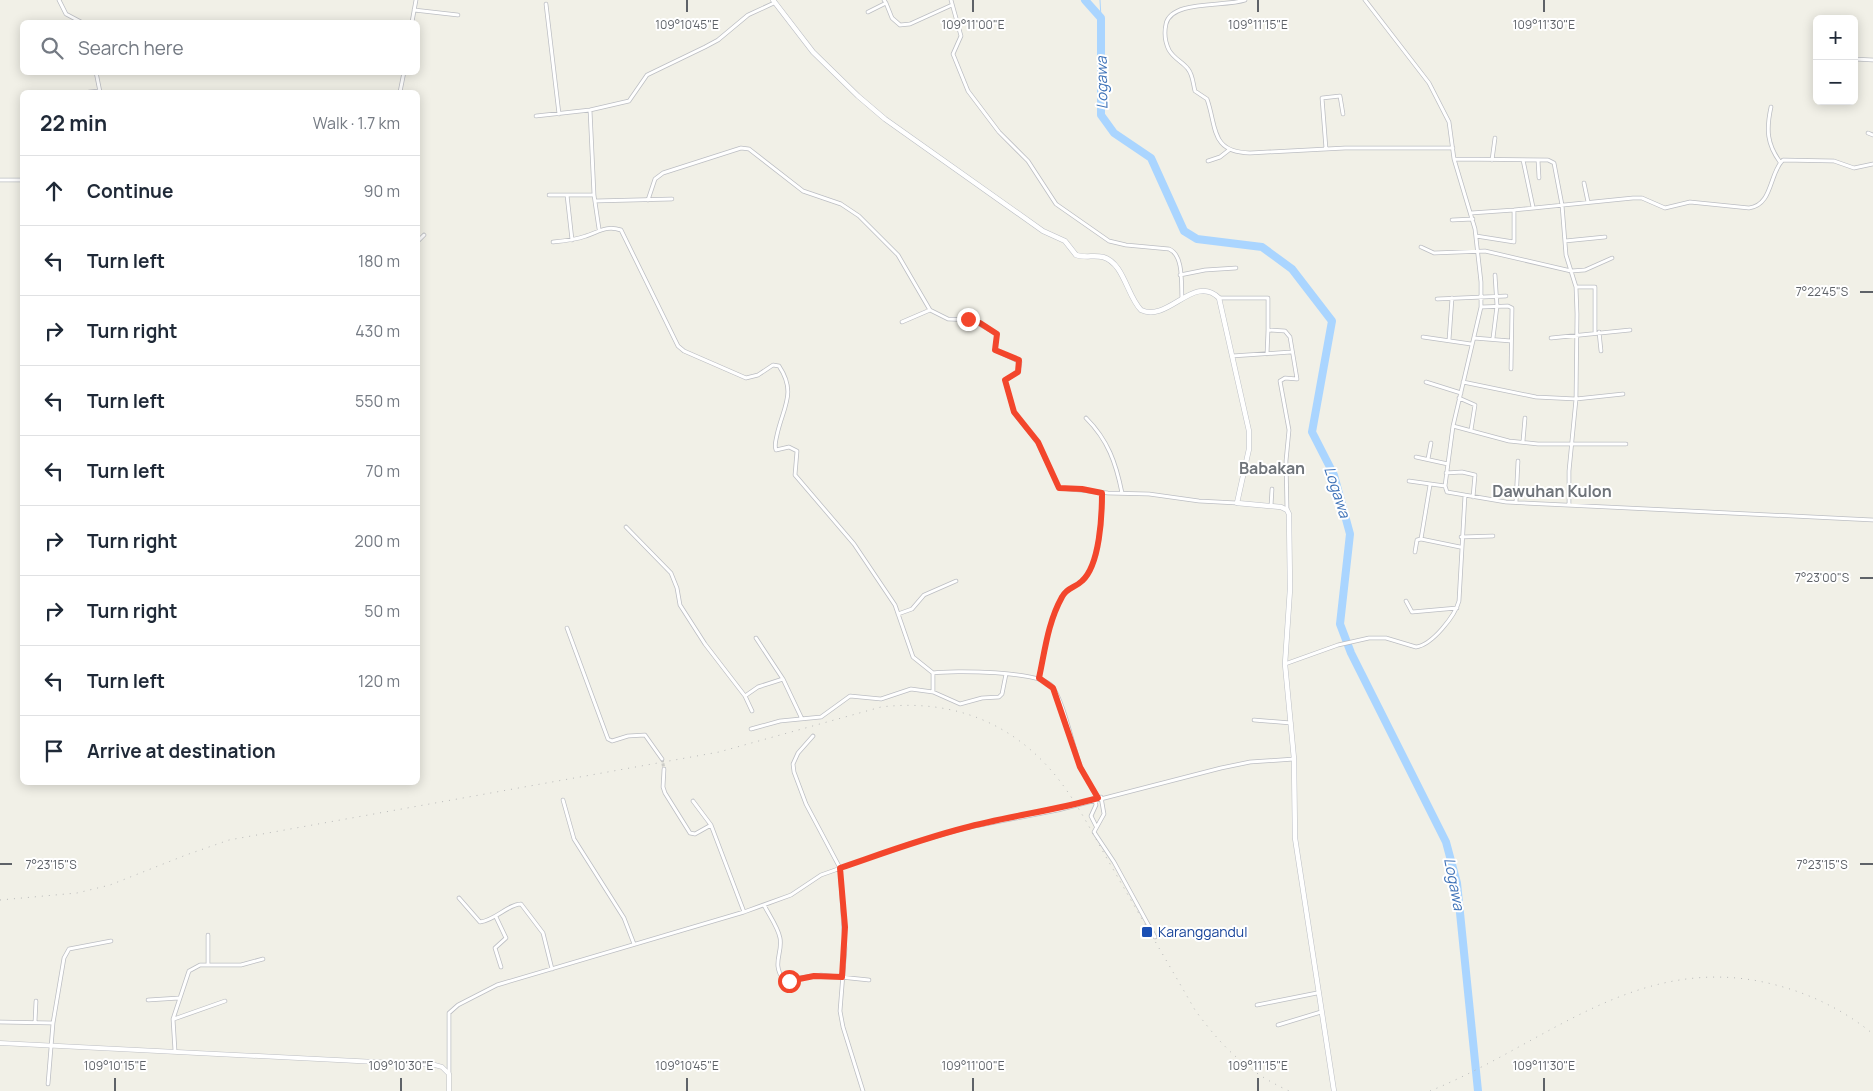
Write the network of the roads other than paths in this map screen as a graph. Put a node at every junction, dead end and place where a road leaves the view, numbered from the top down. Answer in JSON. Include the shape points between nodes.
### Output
{"nodes":[{"id":1,"x":59,"y":0,"type":"edge"},
{"id":2,"x":416,"y":0,"type":"edge"},
{"id":3,"x":951,"y":0,"type":"edge"},
{"id":4,"x":1245,"y":0,"type":"edge"},
{"id":5,"x":1365,"y":0,"type":"edge"},
{"id":6,"x":773,"y":1,"type":"edge"},
{"id":7,"x":885,"y":2,"type":"edge"},
{"id":8,"x":1223,"y":2,"type":"edge"},
{"id":9,"x":546,"y":4,"type":"dead end"},
{"id":10,"x":952,"y":5,"type":"junction"},
{"id":11,"x":414,"y":10,"type":"junction"},
{"id":12,"x":868,"y":12,"type":"dead end"},
{"id":13,"x":458,"y":15,"type":"dead end"},
{"id":14,"x":77,"y":20,"type":"edge"},
{"id":15,"x":412,"y":20,"type":"edge"},
{"id":16,"x":1858,"y":59,"type":"edge"},
{"id":17,"x":1873,"y":60,"type":"edge"},
{"id":18,"x":97,"y":75,"type":"edge"},
{"id":19,"x":403,"y":75,"type":"edge"},
{"id":20,"x":100,"y":90,"type":"edge"},
{"id":21,"x":400,"y":90,"type":"edge"},
{"id":22,"x":1771,"y":107,"type":"dead end"},
{"id":23,"x":590,"y":110,"type":"junction"},
{"id":24,"x":558,"y":114,"type":"junction"},
{"id":25,"x":1343,"y":114,"type":"dead end"},
{"id":26,"x":536,"y":116,"type":"dead end"},
{"id":27,"x":1868,"y":133,"type":"dead end"},
{"id":28,"x":1873,"y":135,"type":"edge"},
{"id":29,"x":1494,"y":138,"type":"dead end"},
{"id":30,"x":1453,"y":148,"type":"junction"},
{"id":31,"x":1326,"y":149,"type":"junction"},
{"id":32,"x":1229,"y":150,"type":"junction"},
{"id":33,"x":1454,"y":159,"type":"junction"},
{"id":34,"x":1492,"y":160,"type":"junction"},
{"id":35,"x":1523,"y":160,"type":"junction"},
{"id":36,"x":1538,"y":160,"type":"junction"},
{"id":37,"x":1208,"y":161,"type":"dead end"},
{"id":38,"x":1780,"y":162,"type":"junction"},
{"id":39,"x":1873,"y":164,"type":"edge"},
{"id":40,"x":1539,"y":178,"type":"dead end"},
{"id":41,"x":0,"y":180,"type":"edge"},
{"id":42,"x":20,"y":180,"type":"edge"},
{"id":43,"x":1584,"y":183,"type":"dead end"},
{"id":44,"x":549,"y":194,"type":"dead end"},
{"id":45,"x":567,"y":195,"type":"junction"},
{"id":46,"x":594,"y":195,"type":"junction"},
{"id":47,"x":672,"y":199,"type":"dead end"},
{"id":48,"x":595,"y":200,"type":"junction"},
{"id":49,"x":648,"y":200,"type":"junction"},
{"id":50,"x":1588,"y":202,"type":"junction"},
{"id":51,"x":1562,"y":205,"type":"junction"},
{"id":52,"x":1533,"y":207,"type":"junction"},
{"id":53,"x":1514,"y":210,"type":"junction"},
{"id":54,"x":1471,"y":212,"type":"junction"},
{"id":55,"x":1473,"y":219,"type":"junction"},
{"id":56,"x":1452,"y":220,"type":"dead end"},
{"id":57,"x":599,"y":229,"type":"junction"},
{"id":58,"x":424,"y":235,"type":"dead end"},
{"id":59,"x":1476,"y":236,"type":"junction"},
{"id":60,"x":1605,"y":236,"type":"dead end"},
{"id":61,"x":420,"y":238,"type":"edge"},
{"id":62,"x":572,"y":240,"type":"junction"},
{"id":63,"x":553,"y":242,"type":"dead end"},
{"id":64,"x":1565,"y":242,"type":"junction"},
{"id":65,"x":1420,"y":247,"type":"dead end"},
{"id":66,"x":1478,"y":250,"type":"junction"},
{"id":67,"x":1612,"y":258,"type":"dead end"},
{"id":68,"x":1236,"y":268,"type":"dead end"},
{"id":69,"x":1571,"y":271,"type":"junction"},
{"id":70,"x":1180,"y":275,"type":"junction"},
{"id":71,"x":1495,"y":275,"type":"dead end"},
{"id":72,"x":1576,"y":287,"type":"junction"},
{"id":73,"x":1506,"y":296,"type":"dead end"},
{"id":74,"x":1481,"y":297,"type":"junction"},
{"id":75,"x":1496,"y":297,"type":"junction"},
{"id":76,"x":1182,"y":298,"type":"junction"},
{"id":77,"x":1219,"y":298,"type":"junction"},
{"id":78,"x":1452,"y":298,"type":"junction"},
{"id":79,"x":1437,"y":299,"type":"dead end"},
{"id":80,"x":1481,"y":306,"type":"junction"},
{"id":81,"x":1497,"y":306,"type":"junction"},
{"id":82,"x":930,"y":310,"type":"junction"},
{"id":83,"x":902,"y":322,"type":"dead end"},
{"id":84,"x":1268,"y":330,"type":"junction"},
{"id":85,"x":1630,"y":330,"type":"dead end"},
{"id":86,"x":1597,"y":332,"type":"junction"},
{"id":87,"x":1578,"y":336,"type":"junction"},
{"id":88,"x":1423,"y":337,"type":"dead end"},
{"id":89,"x":1474,"y":338,"type":"junction"},
{"id":90,"x":1493,"y":338,"type":"junction"},
{"id":91,"x":1551,"y":338,"type":"dead end"},
{"id":92,"x":1449,"y":340,"type":"junction"},
{"id":93,"x":1511,"y":341,"type":"junction"},
{"id":94,"x":1471,"y":344,"type":"junction"},
{"id":95,"x":1601,"y":351,"type":"dead end"},
{"id":96,"x":1291,"y":352,"type":"junction"},
{"id":97,"x":1268,"y":354,"type":"junction"},
{"id":98,"x":1231,"y":356,"type":"junction"},
{"id":99,"x":1511,"y":369,"type":"dead end"},
{"id":100,"x":1426,"y":382,"type":"dead end"},
{"id":101,"x":1463,"y":382,"type":"junction"},
{"id":102,"x":1461,"y":393,"type":"junction"},
{"id":103,"x":1623,"y":394,"type":"dead end"},
{"id":104,"x":1459,"y":398,"type":"junction"},
{"id":105,"x":1576,"y":399,"type":"junction"},
{"id":106,"x":1086,"y":418,"type":"dead end"},
{"id":107,"x":1525,"y":418,"type":"dead end"},
{"id":108,"x":1453,"y":426,"type":"junction"},
{"id":109,"x":1471,"y":430,"type":"junction"},
{"id":110,"x":1523,"y":441,"type":"junction"},
{"id":111,"x":1430,"y":443,"type":"dead end"},
{"id":112,"x":1574,"y":444,"type":"junction"},
{"id":113,"x":1626,"y":444,"type":"dead end"},
{"id":114,"x":1416,"y":457,"type":"dead end"},
{"id":115,"x":1428,"y":460,"type":"junction"},
{"id":116,"x":1518,"y":462,"type":"dead end"},
{"id":117,"x":1448,"y":464,"type":"junction"},
{"id":118,"x":1446,"y":474,"type":"junction"},
{"id":119,"x":1410,"y":481,"type":"dead end"},
{"id":120,"x":1430,"y":485,"type":"junction"},
{"id":121,"x":1445,"y":486,"type":"junction"},
{"id":122,"x":1272,"y":489,"type":"dead end"},
{"id":123,"x":1102,"y":493,"type":"junction"},
{"id":124,"x":1122,"y":493,"type":"junction"},
{"id":125,"x":1465,"y":495,"type":"junction"},
{"id":126,"x":1473,"y":497,"type":"junction"},
{"id":127,"x":1516,"y":502,"type":"junction"},
{"id":128,"x":1237,"y":503,"type":"junction"},
{"id":129,"x":1569,"y":504,"type":"junction"},
{"id":130,"x":1271,"y":506,"type":"junction"},
{"id":131,"x":1287,"y":510,"type":"junction"},
{"id":132,"x":1873,"y":520,"type":"edge"},
{"id":133,"x":626,"y":527,"type":"dead end"},
{"id":134,"x":1493,"y":536,"type":"dead end"},
{"id":135,"x":1461,"y":537,"type":"junction"},
{"id":136,"x":1421,"y":538,"type":"junction"},
{"id":137,"x":1460,"y":547,"type":"junction"},
{"id":138,"x":1415,"y":552,"type":"dead end"},
{"id":139,"x":956,"y":581,"type":"dead end"},
{"id":140,"x":1406,"y":601,"type":"dead end"},
{"id":141,"x":1457,"y":608,"type":"junction"},
{"id":142,"x":898,"y":614,"type":"junction"},
{"id":143,"x":567,"y":628,"type":"dead end"},
{"id":144,"x":756,"y":638,"type":"dead end"},
{"id":145,"x":1285,"y":664,"type":"junction"},
{"id":146,"x":933,"y":673,"type":"junction"},
{"id":147,"x":1006,"y":674,"type":"junction"},
{"id":148,"x":1039,"y":678,"type":"junction"},
{"id":149,"x":783,"y":679,"type":"junction"},
{"id":150,"x":933,"y":692,"type":"junction"},
{"id":151,"x":745,"y":696,"type":"junction"},
{"id":152,"x":752,"y":711,"type":"dead end"},
{"id":153,"x":802,"y":719,"type":"junction"},
{"id":154,"x":1254,"y":720,"type":"dead end"},
{"id":155,"x":1292,"y":723,"type":"junction"},
{"id":156,"x":752,"y":729,"type":"dead end"},
{"id":157,"x":814,"y":736,"type":"dead end"},
{"id":158,"x":662,"y":759,"type":"tunnel mouth"},
{"id":159,"x":1294,"y":759,"type":"junction"},
{"id":160,"x":664,"y":769,"type":"tunnel mouth"},
{"id":161,"x":1098,"y":798,"type":"junction"},
{"id":162,"x":564,"y":800,"type":"dead end"},
{"id":163,"x":693,"y":801,"type":"dead end"},
{"id":164,"x":711,"y":825,"type":"junction"},
{"id":165,"x":1096,"y":826,"type":"junction"},
{"id":166,"x":840,"y":868,"type":"junction"},
{"id":167,"x":459,"y":898,"type":"dead end"},
{"id":168,"x":764,"y":905,"type":"junction"},
{"id":169,"x":744,"y":912,"type":"junction"},
{"id":170,"x":496,"y":917,"type":"junction"},
{"id":171,"x":208,"y":935,"type":"dead end"},
{"id":172,"x":1155,"y":937,"type":"dead end"},
{"id":173,"x":112,"y":942,"type":"dead end"},
{"id":174,"x":634,"y":944,"type":"junction"},
{"id":175,"x":263,"y":959,"type":"dead end"},
{"id":176,"x":208,"y":964,"type":"junction"},
{"id":177,"x":502,"y":967,"type":"dead end"},
{"id":178,"x":552,"y":969,"type":"junction"},
{"id":179,"x":842,"y":977,"type":"junction"},
{"id":180,"x":869,"y":980,"type":"dead end"},
{"id":181,"x":1317,"y":993,"type":"junction"},
{"id":182,"x":180,"y":998,"type":"junction"},
{"id":183,"x":148,"y":1000,"type":"dead end"},
{"id":184,"x":36,"y":1001,"type":"dead end"},
{"id":185,"x":225,"y":1001,"type":"dead end"},
{"id":186,"x":1257,"y":1005,"type":"dead end"},
{"id":187,"x":1321,"y":1012,"type":"junction"},
{"id":188,"x":173,"y":1019,"type":"junction"},
{"id":189,"x":0,"y":1022,"type":"edge"},
{"id":190,"x":35,"y":1022,"type":"junction"},
{"id":191,"x":52,"y":1023,"type":"junction"},
{"id":192,"x":1278,"y":1025,"type":"dead end"},
{"id":193,"x":0,"y":1043,"type":"edge"},
{"id":194,"x":52,"y":1046,"type":"junction"},
{"id":195,"x":175,"y":1051,"type":"junction"},
{"id":196,"x":449,"y":1074,"type":"junction"},
{"id":197,"x":48,"y":1084,"type":"dead end"},
{"id":198,"x":449,"y":1091,"type":"edge"},
{"id":199,"x":862,"y":1091,"type":"edge"},
{"id":200,"x":1334,"y":1091,"type":"edge"}],
"edges":[{"from":1,"to":14,"type":"street","via":[[66,14]]},
{"from":2,"to":11,"type":"street"},
{"from":3,"to":10,"type":"street"},
{"from":4,"to":8,"type":"street"},
{"from":5,"to":30,"type":"street","via":[[1429,83],[1449,122]]},
{"from":6,"to":23,"type":"street","via":[[748,14],[718,40],[647,75],[629,101]]},
{"from":6,"to":76,"type":"main road","via":[[813,52],[885,119],[1044,231],[1065,241],[1076,255],[1110,260],[1141,310],[1157,312]]},
{"from":7,"to":10,"type":"street","via":[[892,18],[900,25],[910,24]]},
{"from":7,"to":12,"type":"street"},
{"from":8,"to":32,"type":"street","via":[[1189,4],[1176,10],[1166,20],[1165,32],[1169,50],[1190,71],[1195,91],[1207,99],[1215,132]]},
{"from":9,"to":24,"type":"street"},
{"from":10,"to":70,"type":"street","via":[[961,36],[954,54],[968,91],[999,132],[1028,161],[1051,198],[1109,241],[1172,250],[1178,257]]},
{"from":11,"to":13,"type":"street"},
{"from":11,"to":15,"type":"street"},
{"from":16,"to":17,"type":"street"},
{"from":18,"to":20,"type":"street"},
{"from":19,"to":21,"type":"street"},
{"from":22,"to":38,"type":"street","via":[[1769,147]]},
{"from":23,"to":24,"type":"street"},
{"from":23,"to":46,"type":"street"},
{"from":24,"to":26,"type":"street"},
{"from":25,"to":31,"type":"street","via":[[1340,96],[1322,98]]},
{"from":27,"to":28,"type":"street"},
{"from":29,"to":34,"type":"street"},
{"from":30,"to":31,"type":"street"},
{"from":30,"to":33,"type":"street"},
{"from":31,"to":32,"type":"street"},
{"from":32,"to":37,"type":"street"},
{"from":33,"to":34,"type":"street"},
{"from":33,"to":54,"type":"street"},
{"from":34,"to":35,"type":"street"},
{"from":35,"to":36,"type":"street"},
{"from":35,"to":52,"type":"street"},
{"from":36,"to":40,"type":"street"},
{"from":36,"to":51,"type":"street","via":[[1554,163]]},
{"from":38,"to":39,"type":"street","via":[[1789,159],[1834,161],[1854,168]]},
{"from":38,"to":50,"type":"street","via":[[1766,197],[1754,208],[1690,202],[1665,208],[1642,198]]},
{"from":41,"to":42,"type":"street"},
{"from":43,"to":50,"type":"street"},
{"from":44,"to":45,"type":"street"},
{"from":45,"to":46,"type":"street"},
{"from":45,"to":62,"type":"street"},
{"from":46,"to":48,"type":"street"},
{"from":47,"to":49,"type":"street"},
{"from":48,"to":49,"type":"street"},
{"from":48,"to":57,"type":"street"},
{"from":49,"to":82,"type":"street","via":[[656,179],[663,173],[741,148],[749,149],[803,191],[834,200],[859,216],[898,255]]},
{"from":50,"to":51,"type":"street"},
{"from":51,"to":52,"type":"street"},
{"from":51,"to":64,"type":"street"},
{"from":52,"to":53,"type":"street"},
{"from":53,"to":54,"type":"street"},
{"from":53,"to":59,"type":"street","via":[[1514,242]]},
{"from":54,"to":55,"type":"street"},
{"from":55,"to":56,"type":"street"},
{"from":55,"to":59,"type":"street"},
{"from":57,"to":62,"type":"street"},
{"from":57,"to":142,"type":"street","via":[[623,231],[678,346],[684,352],[746,378],[758,375],[773,365],[779,366],[788,385],[788,404],[775,447],[780,451],[789,447],[797,451],[796,475],[854,544]]},
{"from":58,"to":61,"type":"street"},
{"from":59,"to":66,"type":"street"},
{"from":60,"to":64,"type":"street"},
{"from":62,"to":63,"type":"street"},
{"from":64,"to":69,"type":"street"},
{"from":65,"to":66,"type":"street","via":[[1434,253]]},
{"from":66,"to":69,"type":"street"},
{"from":66,"to":74,"type":"street"},
{"from":67,"to":69,"type":"street","via":[[1585,270]]},
{"from":68,"to":70,"type":"street"},
{"from":69,"to":72,"type":"street"},
{"from":70,"to":76,"type":"street"},
{"from":71,"to":75,"type":"street"},
{"from":72,"to":86,"type":"street","via":[[1595,287]]},
{"from":72,"to":87,"type":"street"},
{"from":73,"to":75,"type":"street"},
{"from":74,"to":75,"type":"street"},
{"from":74,"to":78,"type":"street"},
{"from":74,"to":80,"type":"street"},
{"from":75,"to":81,"type":"street"},
{"from":76,"to":77,"type":"main road","via":[[1202,291],[1213,292]]},
{"from":77,"to":84,"type":"street","via":[[1268,298]]},
{"from":77,"to":98,"type":"main road"},
{"from":78,"to":79,"type":"street"},
{"from":78,"to":92,"type":"street"},
{"from":80,"to":81,"type":"street"},
{"from":80,"to":89,"type":"street"},
{"from":81,"to":90,"type":"street"},
{"from":81,"to":93,"type":"street","via":[[1512,308]]},
{"from":82,"to":83,"type":"street"},
{"from":82,"to":123,"type":"street","via":[[948,319],[972,320],[997,334],[994,349],[1020,362],[1018,372],[1005,380],[1014,412],[1038,442],[1058,487]]},
{"from":84,"to":96,"type":"street","via":[[1286,332],[1290,337]]},
{"from":84,"to":97,"type":"street"},
{"from":85,"to":86,"type":"street"},
{"from":86,"to":87,"type":"street"},
{"from":86,"to":95,"type":"street"},
{"from":87,"to":91,"type":"street"},
{"from":87,"to":105,"type":"street"},
{"from":88,"to":92,"type":"street"},
{"from":89,"to":90,"type":"street"},
{"from":89,"to":94,"type":"street"},
{"from":90,"to":93,"type":"street"},
{"from":92,"to":94,"type":"street"},
{"from":93,"to":99,"type":"street"},
{"from":94,"to":101,"type":"street"},
{"from":96,"to":97,"type":"street"},
{"from":96,"to":131,"type":"street","via":[[1298,379],[1280,381],[1289,430]]},
{"from":97,"to":98,"type":"street"},
{"from":98,"to":128,"type":"main road","via":[[1250,438]]},
{"from":100,"to":102,"type":"street"},
{"from":101,"to":102,"type":"street"},
{"from":101,"to":105,"type":"street","via":[[1536,398]]},
{"from":102,"to":104,"type":"street"},
{"from":103,"to":105,"type":"street"},
{"from":104,"to":108,"type":"street"},
{"from":104,"to":109,"type":"street","via":[[1475,405]]},
{"from":105,"to":112,"type":"street"},
{"from":106,"to":124,"type":"street","via":[[1112,452]]},
{"from":107,"to":110,"type":"street"},
{"from":108,"to":109,"type":"street"},
{"from":108,"to":117,"type":"street"},
{"from":109,"to":110,"type":"street","via":[[1500,439]]},
{"from":110,"to":112,"type":"street"},
{"from":111,"to":115,"type":"street"},
{"from":112,"to":113,"type":"street"},
{"from":112,"to":129,"type":"street","via":[[1569,470]]},
{"from":114,"to":115,"type":"street"},
{"from":115,"to":117,"type":"street"},
{"from":116,"to":127,"type":"street"},
{"from":117,"to":118,"type":"street"},
{"from":118,"to":121,"type":"street"},
{"from":118,"to":126,"type":"street","via":[[1475,474]]},
{"from":119,"to":120,"type":"street"},
{"from":120,"to":121,"type":"street"},
{"from":120,"to":136,"type":"street"},
{"from":121,"to":125,"type":"street","via":[[1448,493]]},
{"from":122,"to":130,"type":"street"},
{"from":123,"to":124,"type":"street"},
{"from":123,"to":148,"type":"street","via":[[1102,522],[1094,560],[1083,581],[1067,588],[1062,596],[1050,625]]},
{"from":124,"to":128,"type":"street"},
{"from":125,"to":126,"type":"street"},
{"from":125,"to":135,"type":"street"},
{"from":126,"to":127,"type":"street"},
{"from":127,"to":129,"type":"street"},
{"from":128,"to":130,"type":"main road"},
{"from":129,"to":132,"type":"street"},
{"from":130,"to":131,"type":"main road"},
{"from":131,"to":145,"type":"main road","via":[[1290,589]]},
{"from":133,"to":151,"type":"street","via":[[671,573],[680,605]]},
{"from":134,"to":135,"type":"street"},
{"from":135,"to":137,"type":"street"},
{"from":136,"to":137,"type":"street"},
{"from":136,"to":138,"type":"street","via":[[1417,540]]},
{"from":137,"to":141,"type":"street"},
{"from":139,"to":142,"type":"street","via":[[924,596],[912,609]]},
{"from":140,"to":141,"type":"street","via":[[1412,612]]},
{"from":141,"to":145,"type":"street","via":[[1450,620],[1420,647],[1386,638],[1360,640]]},
{"from":142,"to":146,"type":"street","via":[[913,657]]},
{"from":143,"to":158,"type":"street","via":[[608,739],[644,736]]},
{"from":144,"to":149,"type":"street"},
{"from":145,"to":155,"type":"main road"},
{"from":146,"to":147,"type":"street"},
{"from":146,"to":150,"type":"street"},
{"from":147,"to":148,"type":"street"},
{"from":147,"to":150,"type":"street","via":[[999,696],[960,704]]},
{"from":148,"to":161,"type":"street","via":[[1053,688],[1080,767]]},
{"from":149,"to":151,"type":"street","via":[[758,687]]},
{"from":149,"to":153,"type":"street"},
{"from":150,"to":153,"type":"street","via":[[911,690],[881,698],[850,696],[826,715]]},
{"from":151,"to":152,"type":"street"},
{"from":153,"to":156,"type":"street"},
{"from":154,"to":155,"type":"street"},
{"from":155,"to":159,"type":"main road"},
{"from":157,"to":166,"type":"street","via":[[798,753],[793,764],[794,772],[806,804]]},
{"from":159,"to":161,"type":"street","via":[[1242,763]]},
{"from":159,"to":181,"type":"main road","via":[[1295,838]]},
{"from":160,"to":164,"type":"street","via":[[664,790],[690,833],[695,834]]},
{"from":161,"to":165,"type":"street","via":[[1092,816]]},
{"from":161,"to":165,"type":"street","via":[[1104,814]]},
{"from":161,"to":166,"type":"street","via":[[1058,810],[965,828]]},
{"from":162,"to":174,"type":"street","via":[[574,839],[624,918]]},
{"from":163,"to":164,"type":"street"},
{"from":164,"to":169,"type":"street"},
{"from":165,"to":172,"type":"street","via":[[1094,832]]},
{"from":166,"to":168,"type":"street","via":[[814,878],[791,895]]},
{"from":166,"to":179,"type":"street","via":[[845,927]]},
{"from":167,"to":170,"type":"street","via":[[478,921]]},
{"from":168,"to":169,"type":"street"},
{"from":168,"to":179,"type":"street","via":[[780,937],[777,961],[782,979],[789,981],[821,975]]},
{"from":169,"to":174,"type":"street"},
{"from":170,"to":177,"type":"street","via":[[506,938],[495,948]]},
{"from":170,"to":178,"type":"street","via":[[520,904],[543,933]]},
{"from":171,"to":176,"type":"street"},
{"from":173,"to":191,"type":"street","via":[[67,950]]},
{"from":174,"to":178,"type":"street"},
{"from":175,"to":176,"type":"street","via":[[241,965]]},
{"from":176,"to":182,"type":"street","via":[[189,971]]},
{"from":178,"to":196,"type":"street","via":[[483,991],[450,1011]]},
{"from":179,"to":180,"type":"street"},
{"from":179,"to":199,"type":"street","via":[[840,1012]]},
{"from":181,"to":186,"type":"street"},
{"from":181,"to":187,"type":"main road"},
{"from":182,"to":183,"type":"street"},
{"from":182,"to":188,"type":"street"},
{"from":184,"to":190,"type":"street"},
{"from":185,"to":188,"type":"street"},
{"from":187,"to":192,"type":"street"},
{"from":187,"to":200,"type":"main road"},
{"from":188,"to":195,"type":"street"},
{"from":189,"to":190,"type":"street"},
{"from":190,"to":191,"type":"street"},
{"from":191,"to":194,"type":"street"},
{"from":193,"to":194,"type":"street"},
{"from":194,"to":195,"type":"street"},
{"from":194,"to":197,"type":"street"},
{"from":195,"to":196,"type":"street","via":[[435,1065]]},
{"from":196,"to":198,"type":"street"}]}
